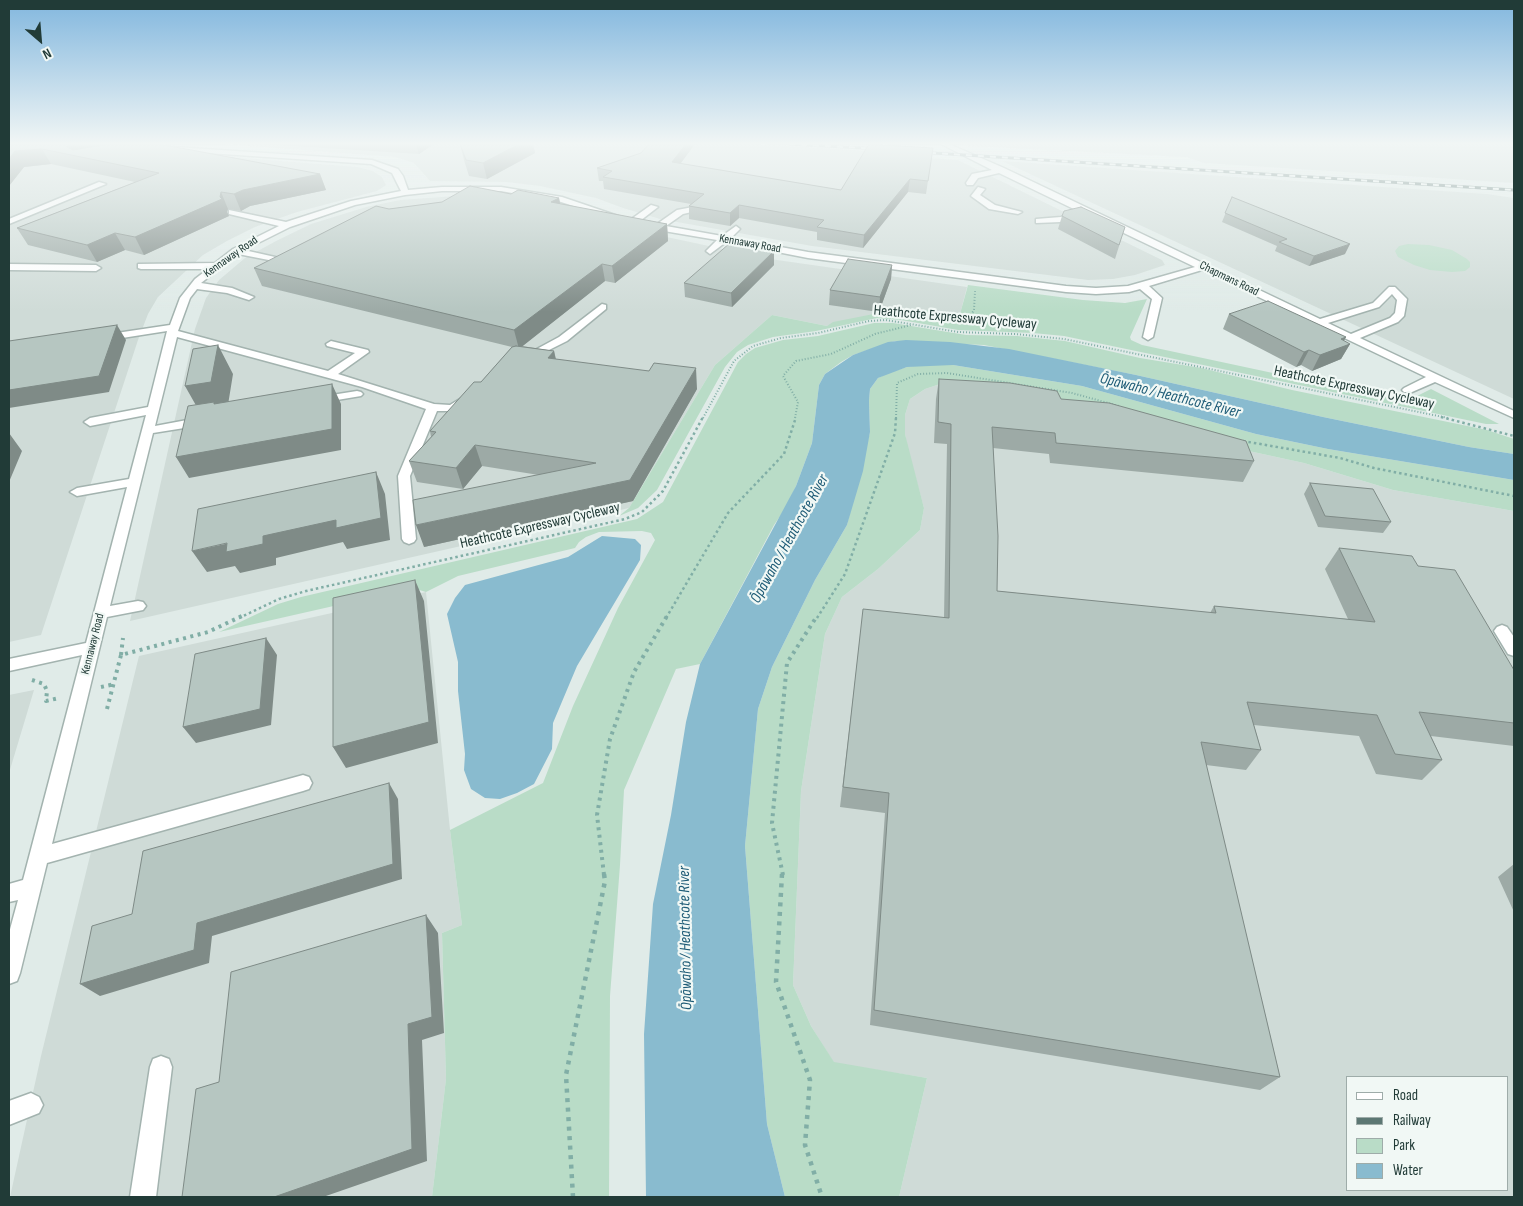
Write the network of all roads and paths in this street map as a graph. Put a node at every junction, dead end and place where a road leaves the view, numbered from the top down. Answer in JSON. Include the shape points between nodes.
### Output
{"nodes":[{"id":1,"x":62,"y":200,"type":"edge"},
{"id":2,"x":365,"y":200,"type":"edge"},
{"id":3,"x":367,"y":200,"type":"edge"},
{"id":4,"x":563,"y":200,"type":"edge"},
{"id":5,"x":982,"y":200,"type":"edge"},
{"id":6,"x":1064,"y":200,"type":"edge"},
{"id":7,"x":654,"y":207,"type":"dead end"},
{"id":8,"x":380,"y":209,"type":"edge"},
{"id":9,"x":694,"y":209,"type":"edge"},
{"id":10,"x":232,"y":212,"type":"edge"},
{"id":11,"x":1018,"y":212,"type":"dead end"},
{"id":12,"x":1089,"y":212,"type":"junction"},
{"id":13,"x":1039,"y":221,"type":"dead end"},
{"id":14,"x":9,"y":222,"type":"edge"},
{"id":15,"x":633,"y":222,"type":"junction"},
{"id":16,"x":287,"y":225,"type":"junction"},
{"id":17,"x":658,"y":227,"type":"junction"},
{"id":18,"x":736,"y":229,"type":"dead end"},
{"id":19,"x":778,"y":238,"type":"dead end"},
{"id":20,"x":724,"y":240,"type":"junction"},
{"id":21,"x":768,"y":247,"type":"junction"},
{"id":22,"x":236,"y":251,"type":"junction"},
{"id":23,"x":710,"y":251,"type":"dead end"},
{"id":24,"x":282,"y":261,"type":"edge"},
{"id":25,"x":141,"y":266,"type":"dead end"},
{"id":26,"x":215,"y":266,"type":"junction"},
{"id":27,"x":9,"y":267,"type":"edge"},
{"id":28,"x":1204,"y":267,"type":"junction"},
{"id":29,"x":96,"y":268,"type":"dead end"},
{"id":30,"x":983,"y":277,"type":"junction"},
{"id":31,"x":1262,"y":282,"type":"dead end"},
{"id":32,"x":194,"y":286,"type":"junction"},
{"id":33,"x":1143,"y":286,"type":"junction"},
{"id":34,"x":1246,"y":287,"type":"junction"},
{"id":35,"x":249,"y":297,"type":"dead end"},
{"id":36,"x":1309,"y":304,"type":"dead end"},
{"id":37,"x":602,"y":307,"type":"dead end"},
{"id":38,"x":1293,"y":310,"type":"junction"},
{"id":39,"x":971,"y":315,"type":"dead end"},
{"id":40,"x":1320,"y":322,"type":"junction"},
{"id":41,"x":914,"y":325,"type":"junction"},
{"id":42,"x":173,"y":330,"type":"junction"},
{"id":43,"x":1148,"y":336,"type":"dead end"},
{"id":44,"x":1352,"y":337,"type":"junction"},
{"id":45,"x":96,"y":339,"type":"edge"},
{"id":46,"x":331,"y":344,"type":"dead end"},
{"id":47,"x":513,"y":363,"type":"edge"},
{"id":48,"x":329,"y":375,"type":"junction"},
{"id":49,"x":1436,"y":377,"type":"junction"},
{"id":50,"x":362,"y":389,"type":"junction"},
{"id":51,"x":475,"y":390,"type":"edge"},
{"id":52,"x":1408,"y":390,"type":"dead end"},
{"id":53,"x":309,"y":402,"type":"edge"},
{"id":54,"x":358,"y":407,"type":"dead end"},
{"id":55,"x":433,"y":407,"type":"junction"},
{"id":56,"x":1128,"y":409,"type":"edge"},
{"id":57,"x":152,"y":410,"type":"junction"},
{"id":58,"x":1514,"y":414,"type":"edge"},
{"id":59,"x":216,"y":418,"type":"edge"},
{"id":60,"x":90,"y":422,"type":"dead end"},
{"id":61,"x":146,"y":431,"type":"junction"},
{"id":62,"x":1514,"y":436,"type":"edge"},
{"id":63,"x":1240,"y":440,"type":"edge"},
{"id":64,"x":134,"y":482,"type":"junction"},
{"id":65,"x":77,"y":492,"type":"dead end"},
{"id":66,"x":1514,"y":496,"type":"edge"},
{"id":67,"x":409,"y":539,"type":"dead end"},
{"id":68,"x":138,"y":606,"type":"dead end"},
{"id":69,"x":101,"y":613,"type":"junction"},
{"id":70,"x":1508,"y":632,"type":"edge"},
{"id":71,"x":123,"y":638,"type":"dead end"},
{"id":72,"x":92,"y":646,"type":"junction"},
{"id":73,"x":1514,"y":650,"type":"edge"},
{"id":74,"x":121,"y":655,"type":"junction"},
{"id":75,"x":9,"y":665,"type":"edge"},
{"id":76,"x":26,"y":680,"type":"dead end"},
{"id":77,"x":115,"y":684,"type":"junction"},
{"id":78,"x":102,"y":687,"type":"dead end"},
{"id":79,"x":60,"y":697,"type":"dead end"},
{"id":80,"x":107,"y":709,"type":"dead end"},
{"id":81,"x":303,"y":783,"type":"dead end"},
{"id":82,"x":39,"y":856,"type":"junction"},
{"id":83,"x":31,"y":887,"type":"junction"},
{"id":84,"x":9,"y":893,"type":"edge"},
{"id":85,"x":9,"y":973,"type":"edge"},
{"id":86,"x":161,"y":1066,"type":"dead end"},
{"id":87,"x":31,"y":1105,"type":"dead end"},
{"id":88,"x":9,"y":1113,"type":"edge"},
{"id":89,"x":143,"y":1197,"type":"edge"},
{"id":90,"x":573,"y":1197,"type":"edge"},
{"id":91,"x":822,"y":1197,"type":"edge"}],
"edges":[{"from":1,"to":14,"type":"street"},
{"from":2,"to":16,"type":"street","name":"Kennaway Road","via":[[327,206]]},
{"from":3,"to":8,"type":"street"},
{"from":4,"to":15,"type":"street","name":"Kennaway Road"},
{"from":5,"to":11,"type":"street","via":[[992,207]]},
{"from":6,"to":12,"type":"street","name":"Chapmans Road"},
{"from":7,"to":15,"type":"street"},
{"from":9,"to":17,"type":"street","via":[[680,212]]},
{"from":10,"to":16,"type":"street"},
{"from":12,"to":13,"type":"street"},
{"from":12,"to":28,"type":"street","name":"Chapmans Road"},
{"from":15,"to":17,"type":"street","name":"Kennaway Road"},
{"from":16,"to":22,"type":"street","name":"Kennaway Road"},
{"from":17,"to":20,"type":"street","name":"Kennaway Road","via":[[687,237]]},
{"from":18,"to":20,"type":"street"},
{"from":19,"to":21,"type":"street"},
{"from":20,"to":21,"type":"street","name":"Kennaway Road"},
{"from":20,"to":23,"type":"street"},
{"from":21,"to":30,"type":"street","name":"Kennaway Road"},
{"from":22,"to":24,"type":"street"},
{"from":22,"to":26,"type":"street","name":"Kennaway Road"},
{"from":25,"to":26,"type":"street"},
{"from":26,"to":32,"type":"street","name":"Kennaway Road"},
{"from":27,"to":29,"type":"street"},
{"from":28,"to":33,"type":"street","name":"Kennaway Road"},
{"from":28,"to":34,"type":"street","name":"Chapmans Road"},
{"from":30,"to":33,"type":"street","name":"Kennaway Road","via":[[1096,291]]},
{"from":30,"to":39,"type":"path","via":[[974,293]]},
{"from":31,"to":34,"type":"street"},
{"from":32,"to":35,"type":"street","via":[[229,290]]},
{"from":32,"to":42,"type":"street","name":"Kennaway Road","via":[[185,298]]},
{"from":33,"to":43,"type":"street","via":[[1157,298]]},
{"from":34,"to":38,"type":"street","name":"Chapmans Road"},
{"from":36,"to":38,"type":"street"},
{"from":37,"to":47,"type":"street","via":[[563,340]]},
{"from":38,"to":40,"type":"street","name":"Chapmans Road"},
{"from":40,"to":44,"type":"street","name":"Chapmans Road"},
{"from":40,"to":44,"type":"street","via":[[1376,305],[1392,289],[1402,299],[1400,314],[1394,320]]},
{"from":41,"to":62,"type":"path","name":"Heathcote Expressway Cycleway","via":[[958,332],[1069,340],[1466,422]]},
{"from":41,"to":74,"type":"path","name":"Heathcote Expressway Cycleway","via":[[869,321],[772,340],[744,351],[730,366],[663,491],[648,507],[633,516],[306,591],[279,599],[208,632]]},
{"from":41,"to":90,"type":"path","via":[[875,334],[831,354],[796,361],[783,376],[798,402],[794,428],[784,454],[728,513],[634,672],[610,739],[597,814],[605,881],[566,1075]]},
{"from":42,"to":45,"type":"street"},
{"from":42,"to":48,"type":"street"},
{"from":42,"to":57,"type":"street","name":"Kennaway Road"},
{"from":44,"to":49,"type":"street","name":"Chapmans Road"},
{"from":46,"to":48,"type":"street","via":[[364,352]]},
{"from":48,"to":50,"type":"street"},
{"from":49,"to":52,"type":"street"},
{"from":49,"to":58,"type":"street","name":"Chapmans Road"},
{"from":50,"to":53,"type":"street"},
{"from":50,"to":54,"type":"street"},
{"from":50,"to":55,"type":"street"},
{"from":51,"to":55,"type":"street","via":[[452,409]]},
{"from":55,"to":67,"type":"street","via":[[404,476]]},
{"from":56,"to":91,"type":"path","via":[[1072,393],[947,373],[918,374],[897,382],[895,433],[845,574],[787,663],[772,823],[783,876],[776,982],[810,1080],[805,1145]]},
{"from":57,"to":60,"type":"street"},
{"from":57,"to":61,"type":"street","name":"Kennaway Road"},
{"from":59,"to":61,"type":"street"},
{"from":61,"to":64,"type":"street","name":"Kennaway Road"},
{"from":63,"to":66,"type":"path"},
{"from":64,"to":65,"type":"street"},
{"from":64,"to":69,"type":"street","name":"Kennaway Road"},
{"from":68,"to":69,"type":"street"},
{"from":69,"to":72,"type":"street","name":"Kennaway Road"},
{"from":70,"to":73,"type":"street"},
{"from":71,"to":74,"type":"path"},
{"from":72,"to":75,"type":"street"},
{"from":72,"to":82,"type":"street","name":"Kennaway Road"},
{"from":74,"to":77,"type":"path"},
{"from":76,"to":79,"type":"path","via":[[44,684],[48,691],[46,701]]},
{"from":77,"to":78,"type":"path"},
{"from":77,"to":80,"type":"path"},
{"from":81,"to":82,"type":"street"},
{"from":82,"to":83,"type":"street","name":"Kennaway Road"},
{"from":83,"to":84,"type":"street"},
{"from":83,"to":85,"type":"street","name":"Kennaway Road"},
{"from":86,"to":89,"type":"street"},
{"from":87,"to":88,"type":"street"}]}
